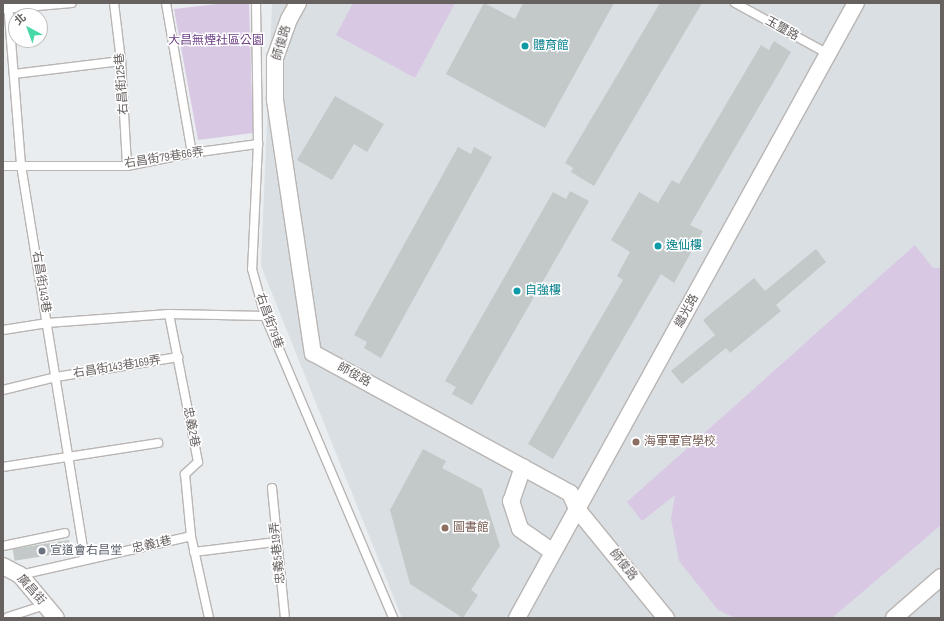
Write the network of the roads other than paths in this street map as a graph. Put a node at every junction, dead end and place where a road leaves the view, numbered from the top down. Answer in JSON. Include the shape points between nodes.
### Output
{"nodes":[{"id":1,"x":72,"y":3,"type":"edge"},
{"id":2,"x":114,"y":3,"type":"edge"},
{"id":3,"x":166,"y":3,"type":"edge"},
{"id":4,"x":256,"y":3,"type":"edge"},
{"id":5,"x":298,"y":3,"type":"edge"},
{"id":6,"x":735,"y":3,"type":"edge"},
{"id":7,"x":856,"y":3,"type":"edge"},
{"id":8,"x":7,"y":7,"type":"edge"},
{"id":9,"x":828,"y":54,"type":"junction"},
{"id":10,"x":122,"y":61,"type":"junction"},
{"id":11,"x":14,"y":74,"type":"junction"},
{"id":12,"x":258,"y":144,"type":"junction"},
{"id":13,"x":192,"y":153,"type":"junction"},
{"id":14,"x":22,"y":165,"type":"junction"},
{"id":15,"x":3,"y":166,"type":"edge"},
{"id":16,"x":127,"y":166,"type":"junction"},
{"id":17,"x":169,"y":314,"type":"junction"},
{"id":18,"x":265,"y":316,"type":"junction"},
{"id":19,"x":48,"y":324,"type":"junction"},
{"id":20,"x":3,"y":330,"type":"edge"},
{"id":21,"x":178,"y":357,"type":"junction"},
{"id":22,"x":56,"y":377,"type":"junction"},
{"id":23,"x":3,"y":390,"type":"edge"},
{"id":24,"x":158,"y":443,"type":"dead end"},
{"id":25,"x":69,"y":457,"type":"junction"},
{"id":26,"x":3,"y":467,"type":"edge"},
{"id":27,"x":523,"y":467,"type":"junction"},
{"id":28,"x":272,"y":488,"type":"dead end"},
{"id":29,"x":577,"y":509,"type":"junction"},
{"id":30,"x":65,"y":533,"type":"dead end"},
{"id":31,"x":190,"y":536,"type":"junction"},
{"id":32,"x":276,"y":542,"type":"junction"},
{"id":33,"x":3,"y":546,"type":"edge"},
{"id":34,"x":194,"y":552,"type":"junction"},
{"id":35,"x":553,"y":552,"type":"junction"},
{"id":36,"x":86,"y":560,"type":"junction"},
{"id":37,"x":3,"y":566,"type":"edge"},
{"id":38,"x":20,"y":575,"type":"junction"},
{"id":39,"x":941,"y":577,"type":"edge"},
{"id":40,"x":45,"y":605,"type":"junction"},
{"id":41,"x":8,"y":617,"type":"edge"},
{"id":42,"x":56,"y":618,"type":"edge"},
{"id":43,"x":209,"y":618,"type":"edge"},
{"id":44,"x":285,"y":618,"type":"edge"},
{"id":45,"x":393,"y":618,"type":"edge"},
{"id":46,"x":517,"y":618,"type":"edge"},
{"id":47,"x":666,"y":618,"type":"edge"},
{"id":48,"x":894,"y":618,"type":"edge"}],
"edges":[{"from":1,"to":8,"type":"lane"},
{"from":2,"to":10,"type":"lane","name":"右昌街125巷"},
{"from":3,"to":13,"type":"lane"},
{"from":4,"to":12,"type":"lane","name":"右昌街79巷"},
{"from":5,"to":27,"type":"street","name":"師俊路","via":[[289,19],[275,58],[274,100],[314,353]]},
{"from":6,"to":9,"type":"lane","name":"玉璽路"},
{"from":7,"to":9,"type":"street","name":"繼光路"},
{"from":8,"to":11,"type":"lane","name":"右昌街143巷"},
{"from":9,"to":29,"type":"street","name":"繼光路"},
{"from":10,"to":11,"type":"lane"},
{"from":10,"to":16,"type":"lane","name":"右昌街125巷"},
{"from":11,"to":14,"type":"lane","name":"右昌街143巷"},
{"from":12,"to":13,"type":"lane","name":"右昌街79巷66弄"},
{"from":12,"to":18,"type":"lane","name":"右昌街79巷","via":[[252,269]]},
{"from":13,"to":16,"type":"lane","name":"右昌街79巷66弄"},
{"from":14,"to":15,"type":"lane","name":"右昌街79巷66弄"},
{"from":14,"to":16,"type":"lane","name":"右昌街79巷66弄"},
{"from":14,"to":19,"type":"lane","name":"右昌街143巷"},
{"from":17,"to":18,"type":"lane"},
{"from":17,"to":19,"type":"lane"},
{"from":17,"to":21,"type":"lane","name":"忠義2巷"},
{"from":18,"to":45,"type":"lane","name":"右昌街79巷"},
{"from":19,"to":20,"type":"lane"},
{"from":19,"to":22,"type":"lane","name":"右昌街143巷"},
{"from":21,"to":22,"type":"lane","name":"右昌街143巷169弄"},
{"from":21,"to":31,"type":"lane","name":"忠義2巷","via":[[198,462],[185,474]]},
{"from":22,"to":23,"type":"lane","name":"右昌街143巷169弄"},
{"from":22,"to":25,"type":"lane","name":"右昌街143巷"},
{"from":24,"to":25,"type":"lane"},
{"from":25,"to":26,"type":"lane"},
{"from":25,"to":36,"type":"lane","name":"右昌街143巷"},
{"from":27,"to":29,"type":"street","name":"師俊路","via":[[570,493]]},
{"from":27,"to":35,"type":"street","via":[[511,501],[520,529]]},
{"from":28,"to":32,"type":"lane","name":"忠義5巷19弄"},
{"from":29,"to":35,"type":"street","name":"繼光路"},
{"from":29,"to":47,"type":"street","name":"師俊路"},
{"from":30,"to":33,"type":"lane"},
{"from":31,"to":34,"type":"lane"},
{"from":31,"to":36,"type":"lane","name":"忠義1巷"},
{"from":32,"to":34,"type":"lane"},
{"from":32,"to":44,"type":"lane","name":"忠義5巷19弄"},
{"from":34,"to":43,"type":"lane"},
{"from":35,"to":46,"type":"street","name":"繼光路"},
{"from":36,"to":38,"type":"lane","name":"忠義1巷"},
{"from":37,"to":38,"type":"street","name":"廣昌街"},
{"from":38,"to":40,"type":"street","name":"廣昌街"},
{"from":39,"to":48,"type":"street"},
{"from":40,"to":41,"type":"lane"},
{"from":40,"to":42,"type":"street","name":"廣昌街"}]}
